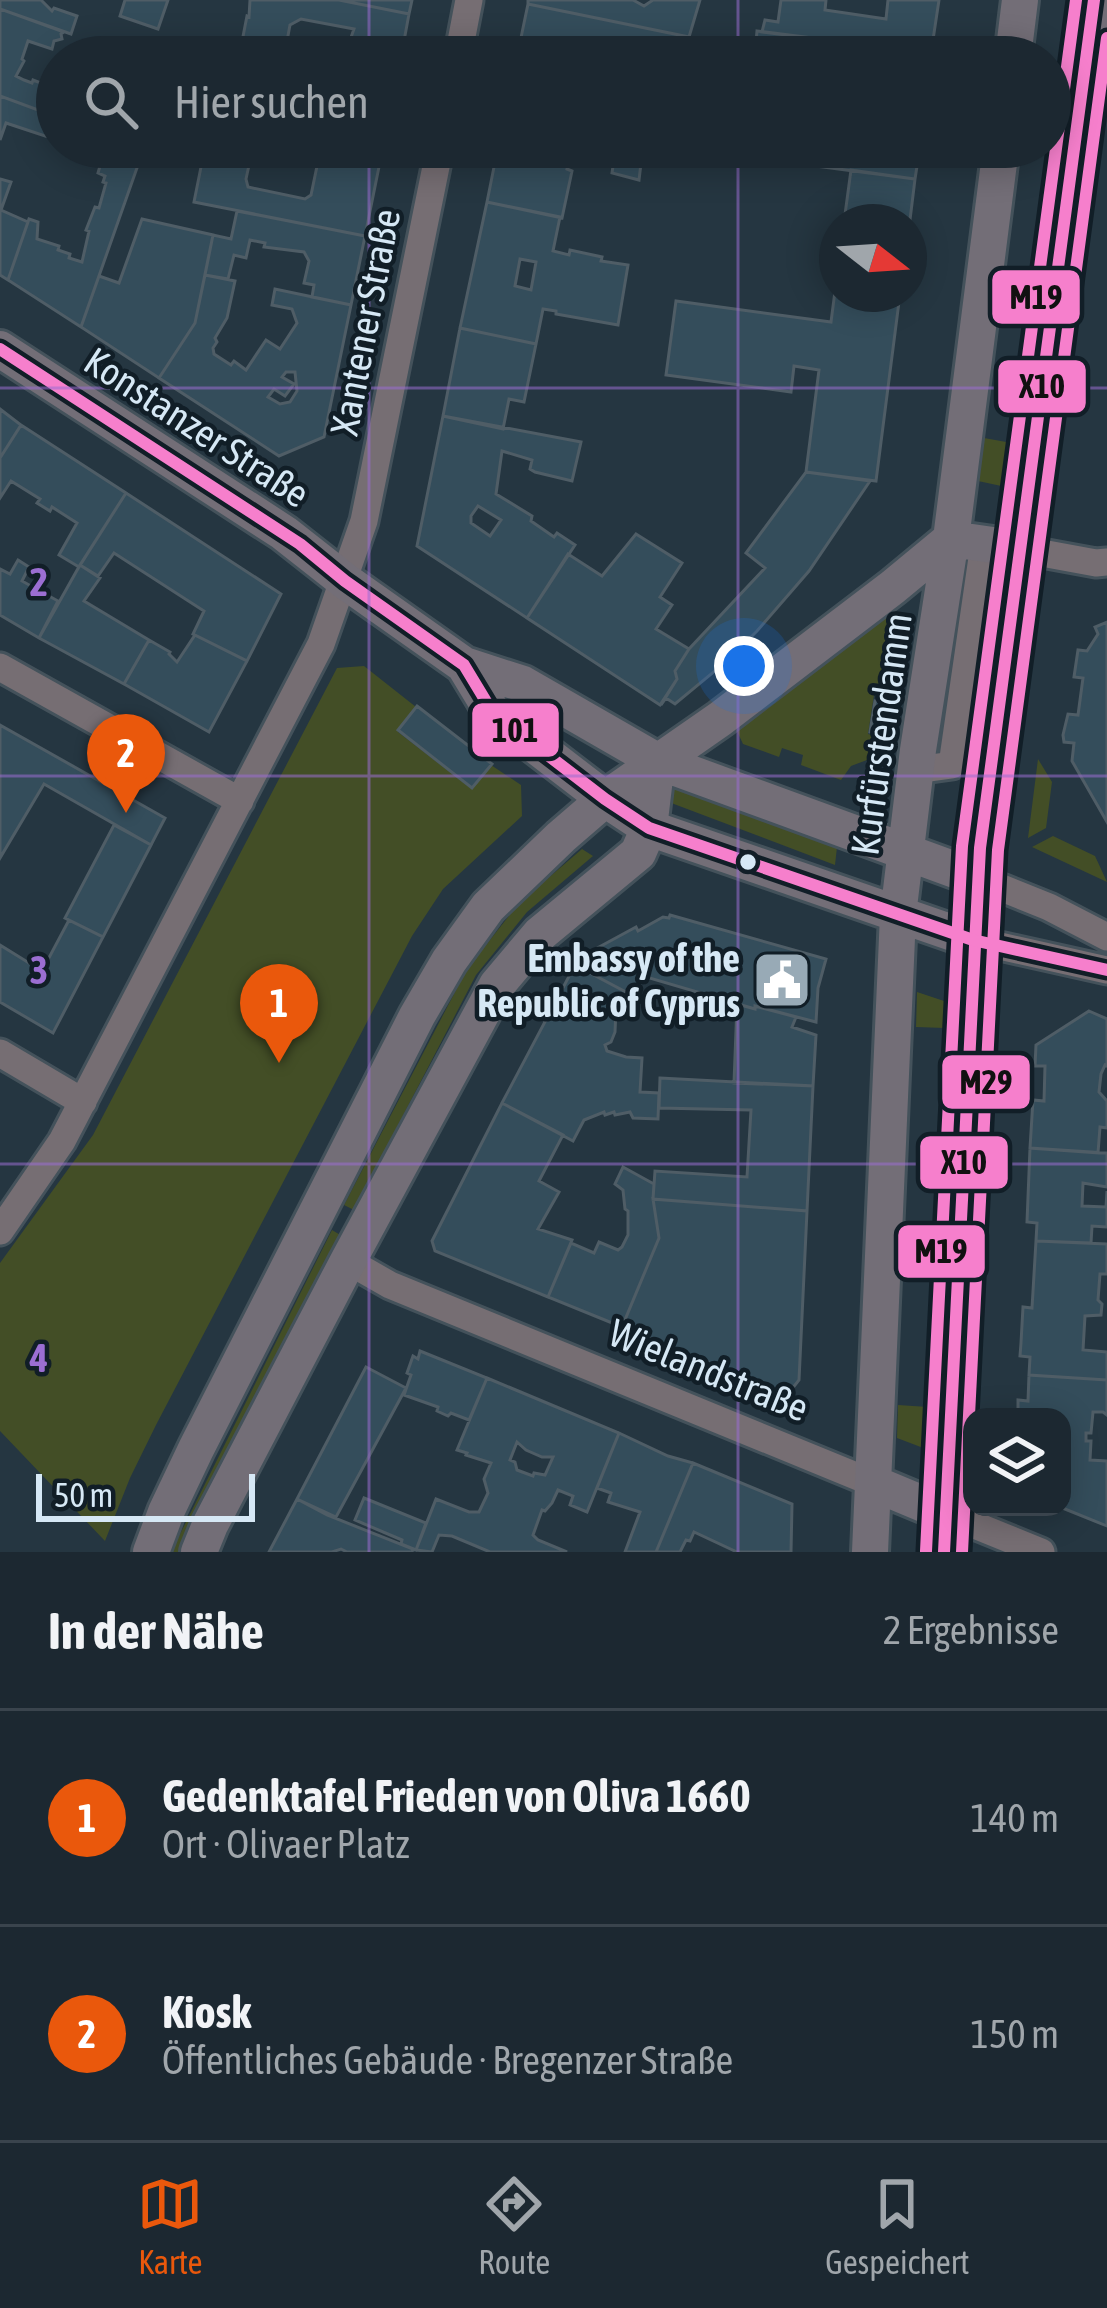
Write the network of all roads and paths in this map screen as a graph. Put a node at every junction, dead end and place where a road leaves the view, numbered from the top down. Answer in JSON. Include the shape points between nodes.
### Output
{"nodes":[{"id":1,"x":470,"y":0,"type":"edge"},
{"id":2,"x":1020,"y":0,"type":"edge"},
{"id":3,"x":1094,"y":0,"type":"edge"},
{"id":4,"x":462,"y":36,"type":"edge"},
{"id":5,"x":1016,"y":36,"type":"edge"},
{"id":6,"x":1071,"y":115,"type":"edge"},
{"id":7,"x":436,"y":168,"type":"edge"},
{"id":8,"x":1000,"y":168,"type":"edge"},
{"id":9,"x":1060,"y":168,"type":"edge"},
{"id":10,"x":0,"y":349,"type":"edge"},
{"id":11,"x":985,"y":544,"type":"junction"},
{"id":12,"x":1107,"y":562,"type":"edge"},
{"id":13,"x":345,"y":580,"type":"junction"},
{"id":14,"x":464,"y":665,"type":"junction"},
{"id":15,"x":0,"y":667,"type":"edge"},
{"id":16,"x":657,"y":760,"type":"junction"},
{"id":17,"x":952,"y":765,"type":"junction"},
{"id":18,"x":916,"y":770,"type":"junction"},
{"id":19,"x":989,"y":773,"type":"junction"},
{"id":20,"x":605,"y":799,"type":"junction"},
{"id":21,"x":240,"y":801,"type":"junction"},
{"id":22,"x":649,"y":827,"type":"junction"},
{"id":23,"x":906,"y":851,"type":"junction"},
{"id":24,"x":977,"y":878,"type":"junction"},
{"id":25,"x":898,"y":915,"type":"junction"},
{"id":26,"x":1107,"y":938,"type":"edge"},
{"id":27,"x":974,"y":940,"type":"junction"},
{"id":28,"x":1107,"y":970,"type":"edge"},
{"id":29,"x":0,"y":1052,"type":"edge"},
{"id":30,"x":83,"y":1102,"type":"junction"},
{"id":31,"x":0,"y":1231,"type":"edge"},
{"id":32,"x":348,"y":1261,"type":"junction"},
{"id":33,"x":873,"y":1483,"type":"junction"},
{"id":34,"x":945,"y":1513,"type":"junction"},
{"id":35,"x":151,"y":1552,"type":"edge"},
{"id":36,"x":199,"y":1552,"type":"edge"},
{"id":37,"x":870,"y":1552,"type":"edge"},
{"id":38,"x":944,"y":1552,"type":"edge"},
{"id":39,"x":1041,"y":1552,"type":"edge"}],
"edges":[{"from":1,"to":4,"type":"street"},
{"from":2,"to":5,"type":"main road"},
{"from":3,"to":6,"type":"main road","name":"Kurfürstendamm"},
{"from":7,"to":13,"type":"street","name":"Xantener Straße"},
{"from":8,"to":11,"type":"main road","name":"Kurfürstendamm"},
{"from":9,"to":11,"type":"main road","name":"Kurfürstendamm"},
{"from":10,"to":13,"type":"main road","name":"Konstanzer Straße"},
{"from":11,"to":12,"type":"street"},
{"from":11,"to":16,"type":"main road","via":[[893,587]]},
{"from":11,"to":17,"type":"street"},
{"from":11,"to":18,"type":"main road","name":"Kurfürstendamm"},
{"from":11,"to":19,"type":"main road","name":"Kurfürstendamm"},
{"from":13,"to":14,"type":"main road","name":"Konstanzer Straße"},
{"from":13,"to":21,"type":"street","name":"Xantener Straße"},
{"from":14,"to":16,"type":"main road","via":[[523,684]]},
{"from":14,"to":20,"type":"main road","via":[[493,713]]},
{"from":15,"to":21,"type":"street"},
{"from":16,"to":20,"type":"main road"},
{"from":16,"to":22,"type":"main road"},
{"from":16,"to":23,"type":"main road"},
{"from":17,"to":18,"type":"street"},
{"from":17,"to":19,"type":"street"},
{"from":18,"to":23,"type":"main road","name":"Kurfürstendamm"},
{"from":19,"to":24,"type":"main road","name":"Kurfürstendamm"},
{"from":20,"to":22,"type":"main road"},
{"from":20,"to":35,"type":"main road","via":[[488,907],[449,961],[196,1449]]},
{"from":21,"to":30,"type":"street","name":"Xantener Straße"},
{"from":22,"to":25,"type":"main road"},
{"from":22,"to":32,"type":"main road","via":[[638,853],[540,934],[497,986]]},
{"from":23,"to":24,"type":"main road"},
{"from":23,"to":25,"type":"main road","name":"Kurfürstendamm"},
{"from":24,"to":26,"type":"street"},
{"from":24,"to":27,"type":"main road","name":"Kurfürstendamm"},
{"from":25,"to":27,"type":"main road"},
{"from":25,"to":33,"type":"main road","name":"Kurfürstendamm"},
{"from":27,"to":28,"type":"street"},
{"from":27,"to":34,"type":"main road","name":"Kurfürstendamm"},
{"from":29,"to":30,"type":"street"},
{"from":30,"to":31,"type":"street","name":"Xantener Straße"},
{"from":32,"to":33,"type":"street","name":"Wielandstraße","via":[[390,1286]]},
{"from":32,"to":36,"type":"main road"},
{"from":33,"to":34,"type":"main road","name":"Wielandstraße"},
{"from":33,"to":37,"type":"main road","name":"Kurfürstendamm"},
{"from":34,"to":38,"type":"main road","name":"Kurfürstendamm"},
{"from":34,"to":39,"type":"street","name":"Wielandstraße"}]}
